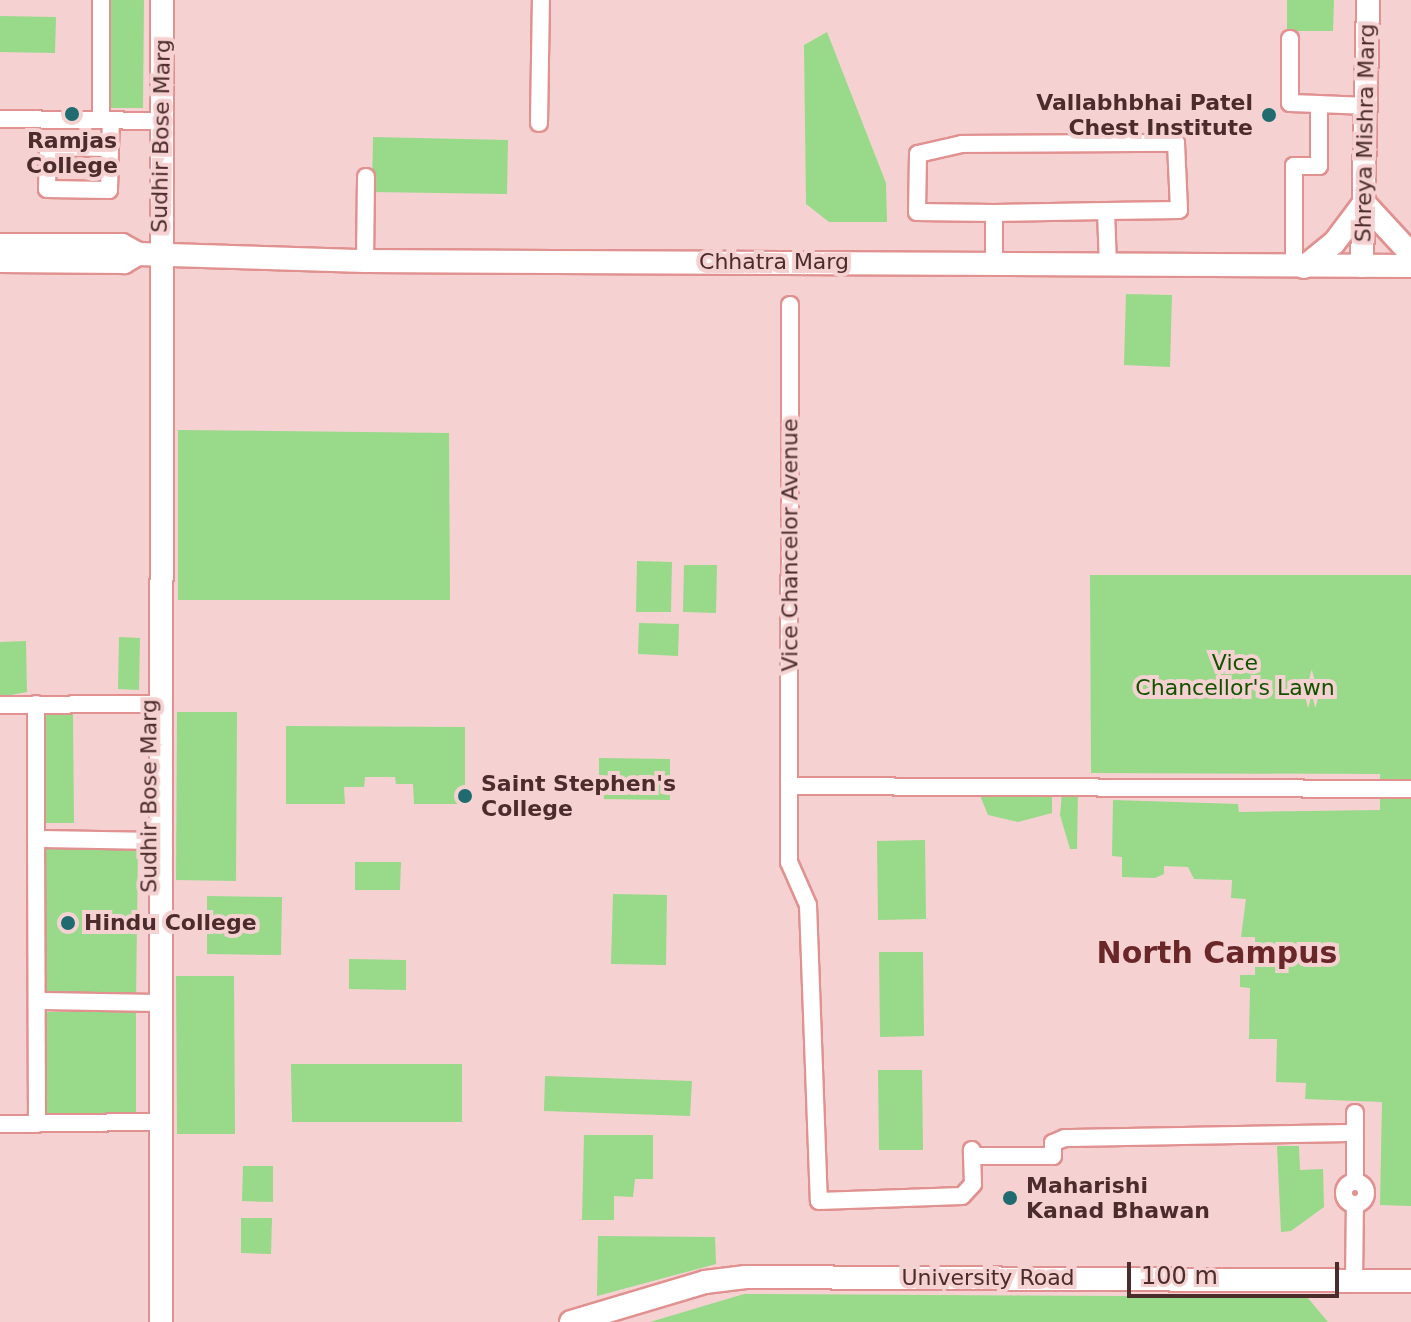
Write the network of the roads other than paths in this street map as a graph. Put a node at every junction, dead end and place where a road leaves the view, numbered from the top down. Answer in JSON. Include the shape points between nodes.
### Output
{"nodes":[{"id":1,"x":101,"y":0,"type":"edge"},
{"id":2,"x":162,"y":0,"type":"edge"},
{"id":3,"x":541,"y":0,"type":"edge"},
{"id":4,"x":1368,"y":0,"type":"edge"},
{"id":5,"x":1290,"y":39,"type":"dead end"},
{"id":6,"x":1319,"y":104,"type":"junction"},
{"id":7,"x":1366,"y":106,"type":"junction"},
{"id":8,"x":0,"y":119,"type":"edge"},
{"id":9,"x":106,"y":120,"type":"junction"},
{"id":10,"x":161,"y":121,"type":"junction"},
{"id":11,"x":539,"y":123,"type":"dead end"},
{"id":12,"x":110,"y":148,"type":"junction"},
{"id":13,"x":366,"y":177,"type":"dead end"},
{"id":14,"x":1364,"y":203,"type":"junction"},
{"id":15,"x":1106,"y":211,"type":"junction"},
{"id":16,"x":994,"y":213,"type":"junction"},
{"id":17,"x":0,"y":245,"type":"edge"},
{"id":18,"x":1411,"y":254,"type":"edge"},
{"id":19,"x":152,"y":260,"type":"junction"},
{"id":20,"x":0,"y":261,"type":"edge"},
{"id":21,"x":365,"y":261,"type":"junction"},
{"id":22,"x":994,"y":264,"type":"junction"},
{"id":23,"x":1108,"y":265,"type":"junction"},
{"id":24,"x":1362,"y":266,"type":"junction"},
{"id":25,"x":1411,"y":266,"type":"edge"},
{"id":26,"x":1299,"y":267,"type":"junction"},
{"id":27,"x":790,"y":305,"type":"dead end"},
{"id":28,"x":36,"y":704,"type":"junction"},
{"id":29,"x":144,"y":704,"type":"junction"},
{"id":30,"x":0,"y":705,"type":"edge"},
{"id":31,"x":790,"y":786,"type":"junction"},
{"id":32,"x":1411,"y":789,"type":"edge"},
{"id":33,"x":36,"y":839,"type":"junction"},
{"id":34,"x":149,"y":841,"type":"junction"},
{"id":35,"x":37,"y":1001,"type":"junction"},
{"id":36,"x":149,"y":1003,"type":"junction"},
{"id":37,"x":1355,"y":1113,"type":"dead end"},
{"id":38,"x":149,"y":1122,"type":"junction"},
{"id":39,"x":0,"y":1124,"type":"edge"},
{"id":40,"x":37,"y":1124,"type":"junction"},
{"id":41,"x":1355,"y":1133,"type":"junction"},
{"id":42,"x":1411,"y":1281,"type":"edge"},
{"id":43,"x":1354,"y":1282,"type":"junction"},
{"id":44,"x":148,"y":1322,"type":"edge"},
{"id":45,"x":161,"y":1322,"type":"edge"},
{"id":46,"x":571,"y":1322,"type":"edge"}],
"edges":[{"from":1,"to":9,"type":"street"},
{"from":2,"to":10,"type":"street","name":"Sudhir Bose Marg"},
{"from":3,"to":11,"type":"street"},
{"from":4,"to":7,"type":"street","name":"Shreya Mishra Marg"},
{"from":5,"to":6,"type":"street","via":[[1290,103]]},
{"from":6,"to":7,"type":"street"},
{"from":6,"to":26,"type":"street","via":[[1319,166],[1294,166]]},
{"from":7,"to":14,"type":"street","name":"Shreya Mishra Marg"},
{"from":8,"to":9,"type":"street"},
{"from":9,"to":10,"type":"street"},
{"from":9,"to":12,"type":"street"},
{"from":10,"to":19,"type":"street","name":"Sudhir Bose Marg"},
{"from":12,"to":12,"type":"street","via":[[109,190],[47,189],[48,147]]},
{"from":13,"to":21,"type":"street"},
{"from":14,"to":18,"type":"street"},
{"from":14,"to":24,"type":"street","name":"Shreya Mishra Marg"},
{"from":14,"to":26,"type":"street","via":[[1334,243]]},
{"from":15,"to":16,"type":"street"},
{"from":15,"to":16,"type":"street","via":[[1179,210],[1176,143],[962,144],[918,154],[917,212]]},
{"from":15,"to":23,"type":"street"},
{"from":16,"to":22,"type":"street"},
{"from":17,"to":19,"type":"street","name":"Chhatra Marg","via":[[122,245]]},
{"from":19,"to":20,"type":"street","name":"Chhatra Marg"},
{"from":19,"to":21,"type":"street","name":"Chhatra Marg"},
{"from":19,"to":29,"type":"street","name":"Sudhir Bose Marg"},
{"from":19,"to":45,"type":"street","name":"Sudhir Bose Marg"},
{"from":21,"to":22,"type":"street","name":"Chhatra Marg"},
{"from":22,"to":23,"type":"street","name":"Chhatra Marg"},
{"from":23,"to":26,"type":"street","name":"Chhatra Marg"},
{"from":24,"to":25,"type":"street","name":"Chhatra Marg"},
{"from":24,"to":26,"type":"street","name":"Chhatra Marg"},
{"from":27,"to":31,"type":"street","name":"Vice Chancelor Avenue"},
{"from":28,"to":29,"type":"street"},
{"from":28,"to":30,"type":"street"},
{"from":28,"to":33,"type":"street"},
{"from":29,"to":34,"type":"street","name":"Sudhir Bose Marg"},
{"from":31,"to":32,"type":"street"},
{"from":31,"to":41,"type":"street","name":"Vice Chancelor Avenue","via":[[789,862],[808,905],[819,1201],[962,1196],[973,1184],[972,1153],[1053,1156],[1053,1143],[1065,1138]]},
{"from":33,"to":34,"type":"street"},
{"from":33,"to":35,"type":"street"},
{"from":34,"to":36,"type":"street","name":"Sudhir Bose Marg"},
{"from":35,"to":36,"type":"street"},
{"from":35,"to":40,"type":"street"},
{"from":36,"to":38,"type":"street","name":"Sudhir Bose Marg"},
{"from":37,"to":41,"type":"street"},
{"from":38,"to":40,"type":"street"},
{"from":38,"to":44,"type":"street","name":"Sudhir Bose Marg"},
{"from":39,"to":40,"type":"street"},
{"from":41,"to":43,"type":"street","via":[[1355,1182],[1366,1193],[1355,1205]]},
{"from":42,"to":43,"type":"street","name":"University Road"},
{"from":43,"to":46,"type":"street","name":"University Road","via":[[746,1277],[705,1282]]}]}
